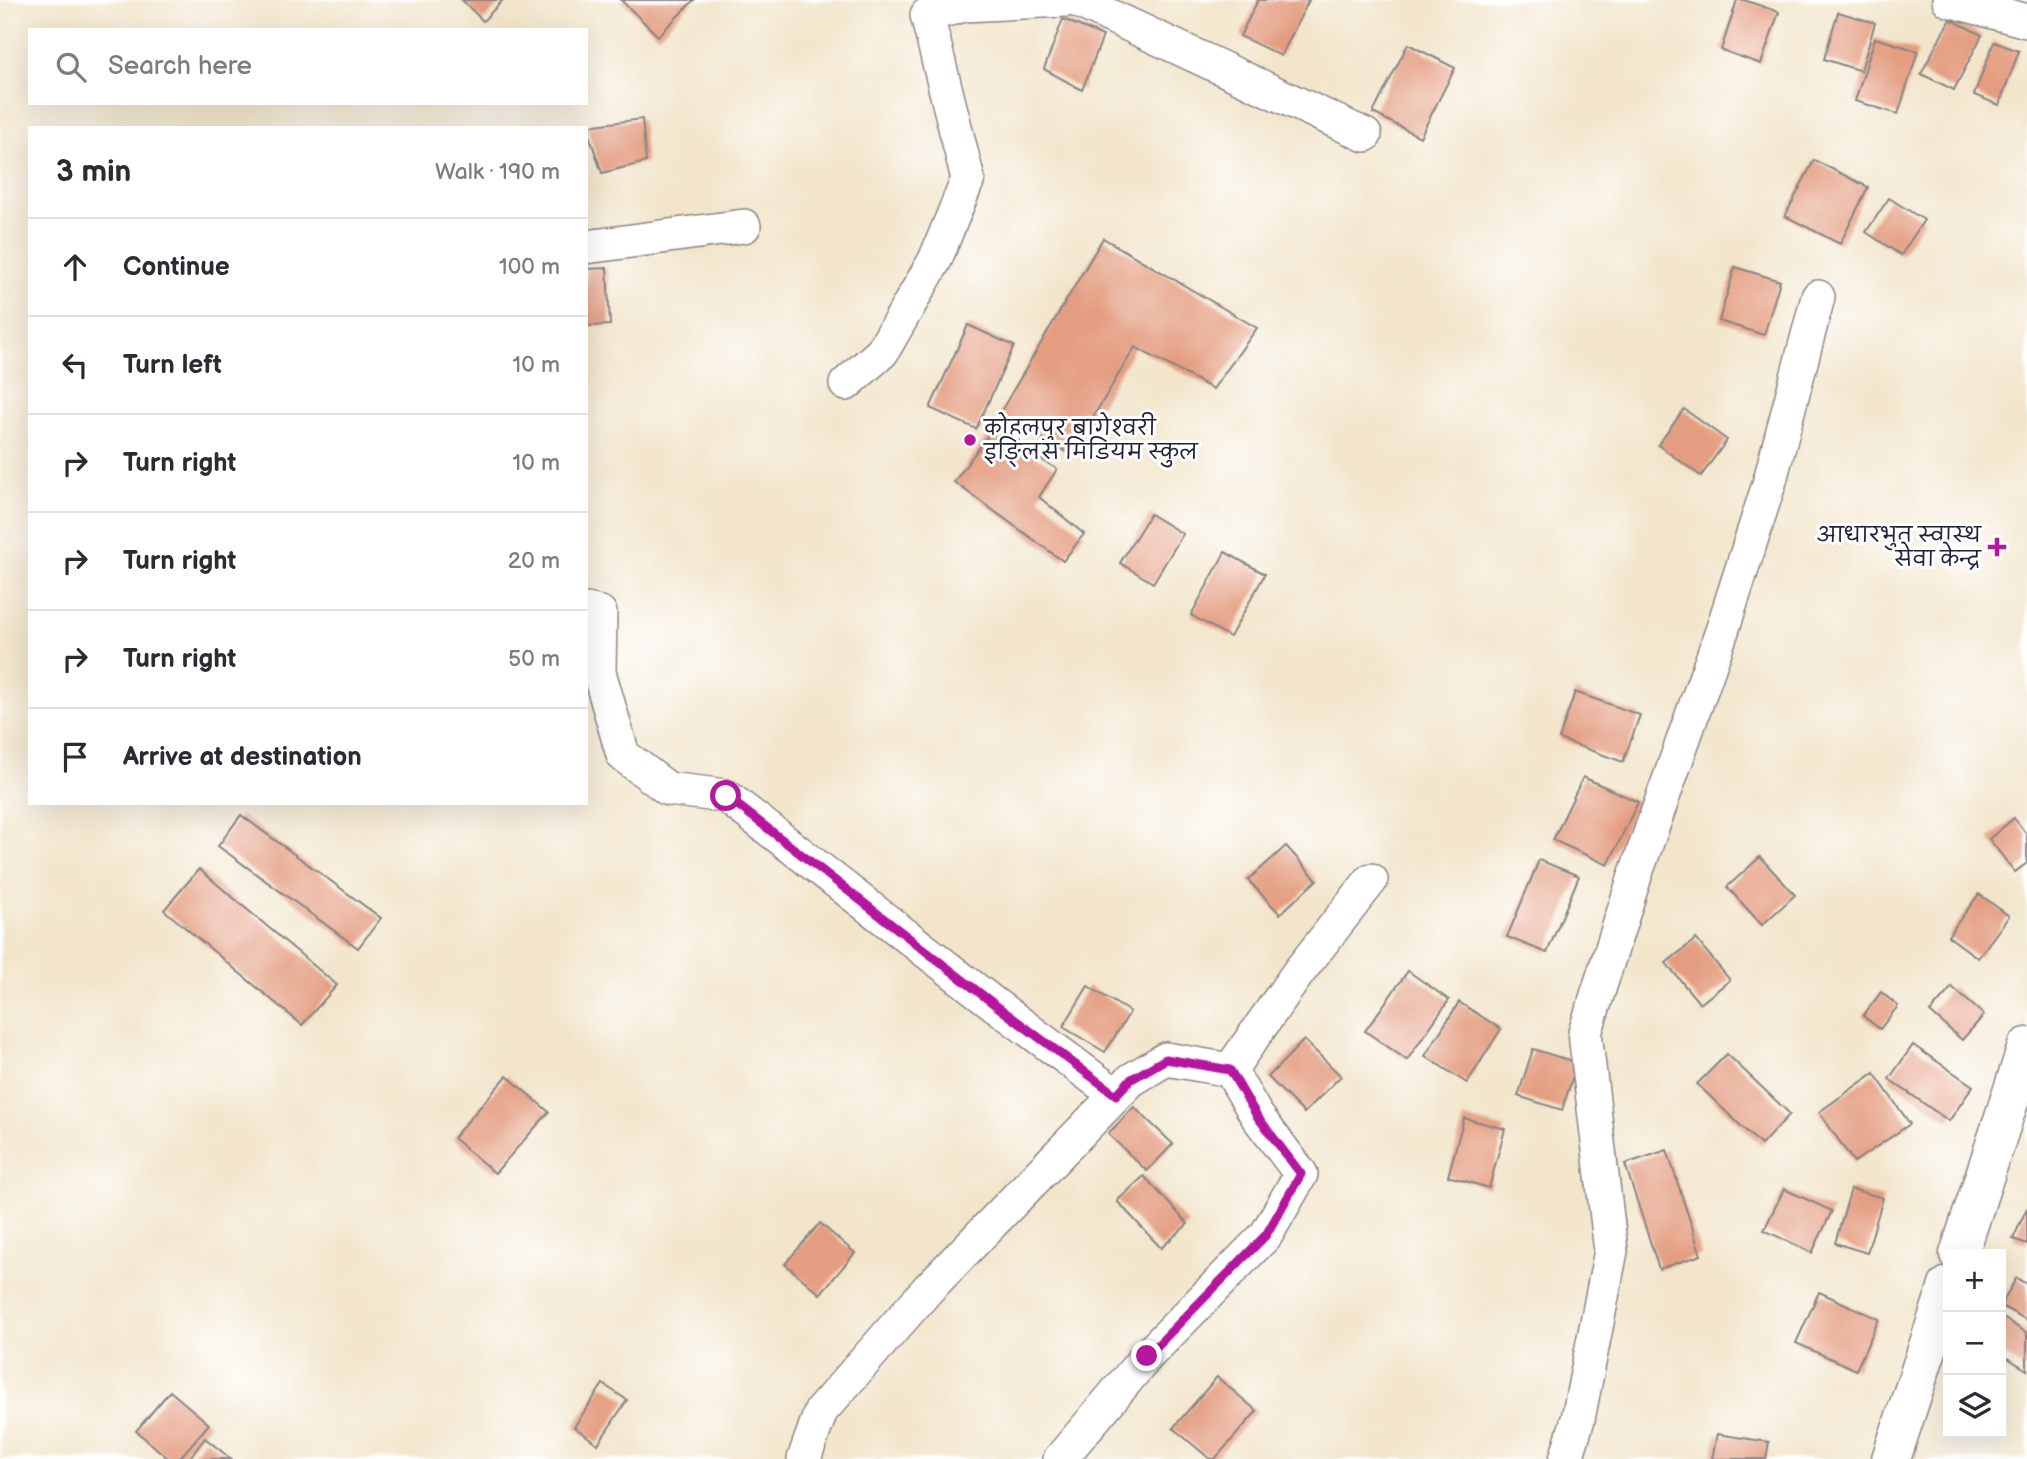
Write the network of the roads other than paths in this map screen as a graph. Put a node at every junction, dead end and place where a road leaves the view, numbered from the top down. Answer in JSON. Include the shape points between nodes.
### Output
{"nodes":[{"id":1,"x":1066,"y":0,"type":"edge"},
{"id":2,"x":1076,"y":0,"type":"edge"},
{"id":3,"x":1950,"y":0,"type":"edge"},
{"id":4,"x":926,"y":7,"type":"edge"},
{"id":5,"x":2027,"y":21,"type":"edge"},
{"id":6,"x":1365,"y":135,"type":"dead end"},
{"id":7,"x":744,"y":226,"type":"dead end"},
{"id":8,"x":588,"y":247,"type":"edge"},
{"id":9,"x":1818,"y":297,"type":"dead end"},
{"id":10,"x":846,"y":384,"type":"dead end"},
{"id":11,"x":588,"y":610,"type":"edge"},
{"id":12,"x":1371,"y":880,"type":"dead end"},
{"id":13,"x":2027,"y":1047,"type":"edge"},
{"id":14,"x":1230,"y":1070,"type":"junction"},
{"id":15,"x":1116,"y":1095,"type":"junction"},
{"id":16,"x":1961,"y":1249,"type":"edge"},
{"id":17,"x":1943,"y":1301,"type":"edge"},
{"id":18,"x":804,"y":1459,"type":"edge"},
{"id":19,"x":1060,"y":1459,"type":"edge"},
{"id":20,"x":1566,"y":1459,"type":"edge"},
{"id":21,"x":1891,"y":1459,"type":"edge"}],
"edges":[{"from":1,"to":4,"type":"street"},
{"from":2,"to":6,"type":"street"},
{"from":3,"to":5,"type":"street"},
{"from":4,"to":10,"type":"street","via":[[968,179],[934,260],[882,352]]},
{"from":7,"to":8,"type":"street"},
{"from":9,"to":20,"type":"street","via":[[1769,484],[1585,1033],[1611,1251]]},
{"from":11,"to":15,"type":"street","via":[[600,613],[599,672],[623,755],[668,789],[726,796]]},
{"from":12,"to":14,"type":"street"},
{"from":13,"to":16,"type":"street"},
{"from":14,"to":15,"type":"street","via":[[1166,1059],[1130,1080]]},
{"from":14,"to":19,"type":"street","via":[[1257,1116],[1301,1174],[1266,1235],[1147,1356]]},
{"from":15,"to":18,"type":"street","via":[[928,1289],[821,1411]]},
{"from":17,"to":21,"type":"street"}]}
